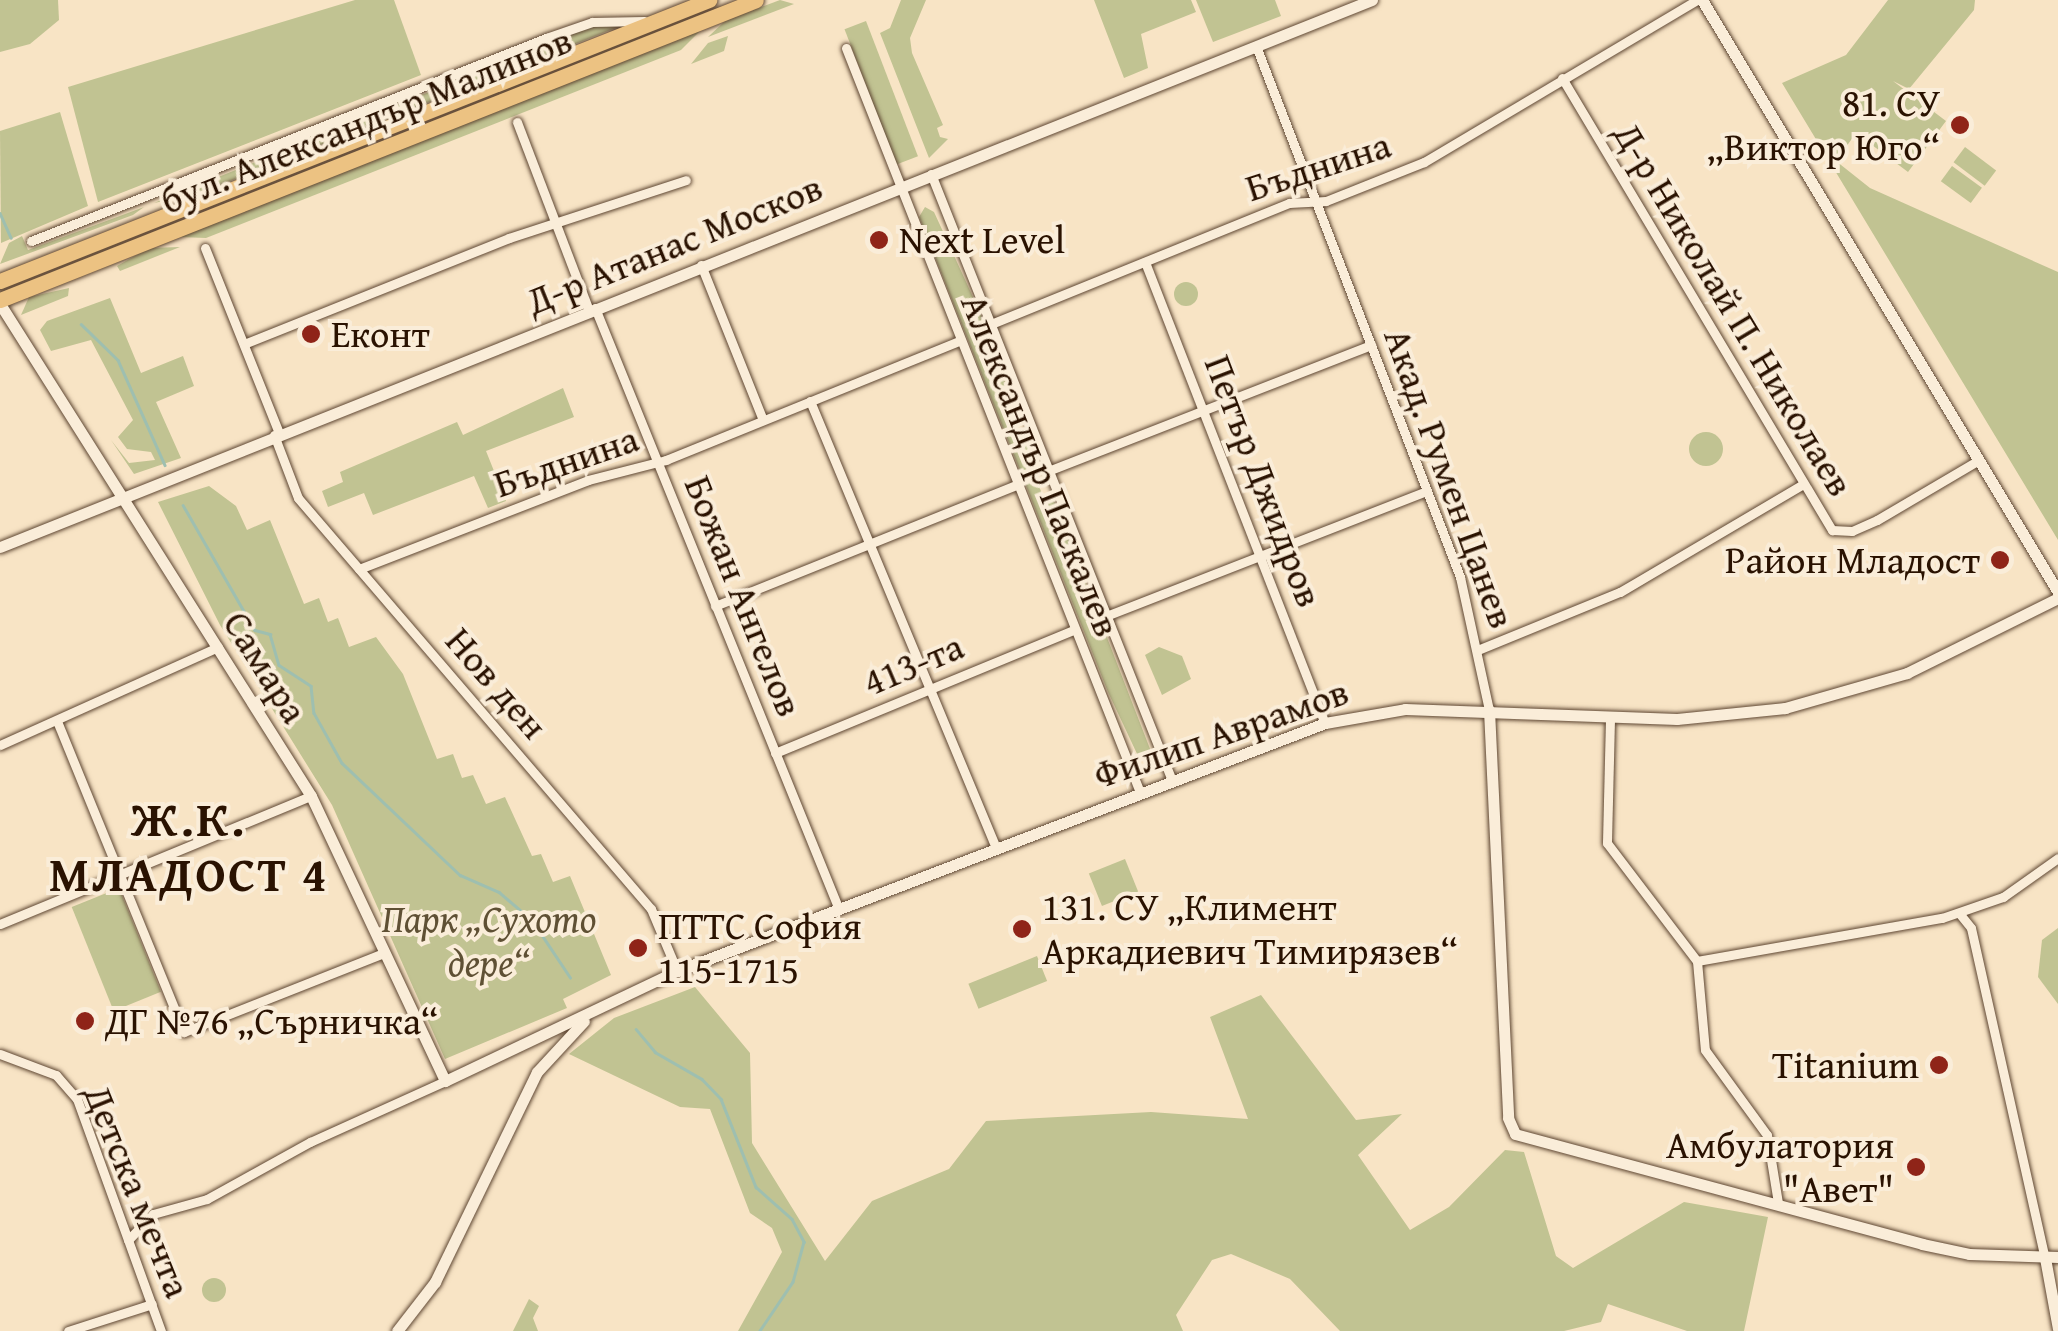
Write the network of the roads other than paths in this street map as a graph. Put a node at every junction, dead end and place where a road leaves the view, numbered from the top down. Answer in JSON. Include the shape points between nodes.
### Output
{"nodes":[{"id":1,"x":709,"y":0,"type":"edge"},
{"id":2,"x":756,"y":0,"type":"edge"},
{"id":3,"x":1372,"y":0,"type":"edge"},
{"id":4,"x":1700,"y":0,"type":"edge"},
{"id":5,"x":657,"y":21,"type":"junction"},
{"id":6,"x":1256,"y":46,"type":"junction"},
{"id":7,"x":846,"y":48,"type":"dead end"},
{"id":8,"x":1562,"y":78,"type":"junction"},
{"id":9,"x":517,"y":122,"type":"dead end"},
{"id":10,"x":931,"y":174,"type":"junction"},
{"id":11,"x":686,"y":180,"type":"dead end"},
{"id":12,"x":899,"y":187,"type":"junction"},
{"id":13,"x":1316,"y":202,"type":"junction"},
{"id":14,"x":556,"y":226,"type":"junction"},
{"id":15,"x":30,"y":241,"type":"dead end"},
{"id":16,"x":205,"y":248,"type":"dead end"},
{"id":17,"x":1146,"y":262,"type":"junction"},
{"id":18,"x":701,"y":265,"type":"junction"},
{"id":19,"x":0,"y":280,"type":"edge"},
{"id":20,"x":0,"y":302,"type":"edge"},
{"id":21,"x":592,"y":309,"type":"junction"},
{"id":22,"x":991,"y":324,"type":"junction"},
{"id":23,"x":959,"y":341,"type":"junction"},
{"id":24,"x":244,"y":344,"type":"junction"},
{"id":25,"x":1371,"y":345,"type":"junction"},
{"id":26,"x":810,"y":400,"type":"junction"},
{"id":27,"x":1205,"y":410,"type":"junction"},
{"id":28,"x":763,"y":420,"type":"junction"},
{"id":29,"x":276,"y":434,"type":"junction"},
{"id":30,"x":656,"y":460,"type":"junction"},
{"id":31,"x":1979,"y":460,"type":"junction"},
{"id":32,"x":1048,"y":471,"type":"junction"},
{"id":33,"x":1016,"y":485,"type":"junction"},
{"id":34,"x":1802,"y":485,"type":"junction"},
{"id":35,"x":1427,"y":491,"type":"junction"},
{"id":36,"x":124,"y":496,"type":"junction"},
{"id":37,"x":869,"y":544,"type":"junction"},
{"id":38,"x":0,"y":547,"type":"edge"},
{"id":39,"x":1262,"y":555,"type":"junction"},
{"id":40,"x":359,"y":569,"type":"junction"},
{"id":41,"x":2058,"y":595,"type":"edge"},
{"id":42,"x":716,"y":606,"type":"junction"},
{"id":43,"x":1106,"y":616,"type":"junction"},
{"id":44,"x":1074,"y":630,"type":"junction"},
{"id":45,"x":218,"y":647,"type":"junction"},
{"id":46,"x":1480,"y":649,"type":"junction"},
{"id":47,"x":928,"y":690,"type":"junction"},
{"id":48,"x":1488,"y":710,"type":"junction"},
{"id":49,"x":1610,"y":719,"type":"junction"},
{"id":50,"x":57,"y":721,"type":"junction"},
{"id":51,"x":1325,"y":723,"type":"junction"},
{"id":52,"x":0,"y":745,"type":"edge"},
{"id":53,"x":776,"y":753,"type":"junction"},
{"id":54,"x":1171,"y":778,"type":"junction"},
{"id":55,"x":1139,"y":790,"type":"junction"},
{"id":56,"x":311,"y":796,"type":"junction"},
{"id":57,"x":995,"y":846,"type":"junction"},
{"id":58,"x":2058,"y":858,"type":"edge"},
{"id":59,"x":120,"y":875,"type":"junction"},
{"id":60,"x":838,"y":908,"type":"junction"},
{"id":61,"x":1960,"y":913,"type":"junction"},
{"id":62,"x":0,"y":924,"type":"edge"},
{"id":63,"x":384,"y":953,"type":"junction"},
{"id":64,"x":1697,"y":961,"type":"junction"},
{"id":65,"x":678,"y":971,"type":"junction"},
{"id":66,"x":599,"y":1009,"type":"junction"},
{"id":67,"x":520,"y":1050,"type":"junction"},
{"id":68,"x":0,"y":1054,"type":"edge"},
{"id":69,"x":536,"y":1072,"type":"junction"},
{"id":70,"x":445,"y":1082,"type":"junction"},
{"id":71,"x":1778,"y":1203,"type":"junction"},
{"id":72,"x":128,"y":1240,"type":"junction"},
{"id":73,"x":2051,"y":1257,"type":"edge"},
{"id":74,"x":152,"y":1304,"type":"junction"},
{"id":75,"x":2058,"y":1329,"type":"edge"},
{"id":76,"x":68,"y":1331,"type":"edge"},
{"id":77,"x":161,"y":1331,"type":"edge"},
{"id":78,"x":397,"y":1331,"type":"edge"}],
"edges":[{"from":1,"to":5,"type":"main road","name":"бул. Александър Малинов"},
{"from":2,"to":20,"type":"main road","name":"бул. Александър Малинов"},
{"from":3,"to":6,"type":"street","name":"Д-р Атанас Москов"},
{"from":4,"to":8,"type":"street","name":"Бъднина"},
{"from":4,"to":31,"type":"street"},
{"from":5,"to":15,"type":"street","via":[[592,22]]},
{"from":5,"to":19,"type":"main road","name":"бул. Александър Малинов"},
{"from":6,"to":10,"type":"street","name":"Д-р Атанас Москов"},
{"from":6,"to":13,"type":"street","name":"Акад. Румен Цанев"},
{"from":7,"to":12,"type":"street","name":"Александър Паскалев"},
{"from":8,"to":13,"type":"street","name":"Бъднина","via":[[1424,162]]},
{"from":8,"to":34,"type":"street","name":"Д-р Николай П. Николаев"},
{"from":9,"to":14,"type":"street","name":"Божан Ангелов"},
{"from":10,"to":12,"type":"street","name":"Д-р Атанас Москов"},
{"from":10,"to":22,"type":"street","name":"Александър Паскалев"},
{"from":11,"to":14,"type":"street"},
{"from":12,"to":18,"type":"street","name":"Д-р Атанас Москов"},
{"from":12,"to":23,"type":"street","name":"Александър Паскалев"},
{"from":13,"to":17,"type":"street","name":"Бъднина","via":[[1289,203]]},
{"from":13,"to":25,"type":"street","name":"Акад. Румен Цанев"},
{"from":14,"to":21,"type":"street","name":"Божан Ангелов"},
{"from":14,"to":24,"type":"street","via":[[508,238]]},
{"from":16,"to":24,"type":"street","name":"Нов ден"},
{"from":17,"to":22,"type":"street","name":"Бъднина"},
{"from":17,"to":27,"type":"street","name":"Петър Джидров"},
{"from":18,"to":21,"type":"street","name":"Д-р Атанас Москов"},
{"from":18,"to":28,"type":"street"},
{"from":20,"to":36,"type":"street","name":"Самара"},
{"from":21,"to":29,"type":"street","name":"Д-р Атанас Москов"},
{"from":21,"to":30,"type":"street","name":"Божан Ангелов"},
{"from":22,"to":32,"type":"street","name":"Александър Паскалев"},
{"from":23,"to":26,"type":"street","name":"Бъднина"},
{"from":23,"to":33,"type":"street","name":"Александър Паскалев"},
{"from":24,"to":29,"type":"street","name":"Нов ден"},
{"from":25,"to":27,"type":"street"},
{"from":25,"to":35,"type":"street","name":"Акад. Румен Цанев"},
{"from":26,"to":28,"type":"street","name":"Бъднина"},
{"from":26,"to":37,"type":"street"},
{"from":27,"to":32,"type":"street"},
{"from":27,"to":39,"type":"street","name":"Петър Джидров"},
{"from":28,"to":30,"type":"street","name":"Бъднина"},
{"from":29,"to":36,"type":"street","name":"Д-р Атанас Москов"},
{"from":29,"to":40,"type":"street","name":"Нов ден","via":[[298,498]]},
{"from":30,"to":40,"type":"street","name":"Бъднина"},
{"from":30,"to":42,"type":"street","name":"Божан Ангелов"},
{"from":31,"to":34,"type":"street","name":"Д-р Николай П. Николаев","via":[[1852,531],[1832,530]]},
{"from":31,"to":41,"type":"street"},
{"from":32,"to":43,"type":"street","name":"Александър Паскалев"},
{"from":33,"to":37,"type":"street"},
{"from":33,"to":44,"type":"street","name":"Александър Паскалев"},
{"from":34,"to":46,"type":"street","via":[[1620,592]]},
{"from":35,"to":39,"type":"street"},
{"from":35,"to":46,"type":"street","name":"Акад. Румен Цанев"},
{"from":36,"to":38,"type":"street","name":"Д-р Атанас Москов"},
{"from":36,"to":45,"type":"street","name":"Самара"},
{"from":37,"to":42,"type":"street"},
{"from":37,"to":47,"type":"street"},
{"from":39,"to":43,"type":"street"},
{"from":39,"to":51,"type":"street","name":"Петър Джидров"},
{"from":40,"to":65,"type":"street","name":"Нов ден","via":[[651,909]]},
{"from":41,"to":49,"type":"street","name":"Филип Аврамов","via":[[1960,651],[1848,692],[1732,716]]},
{"from":42,"to":53,"type":"street","name":"Божан Ангелов"},
{"from":43,"to":54,"type":"street","name":"Александър Паскалев"},
{"from":44,"to":47,"type":"street","name":"413-та"},
{"from":44,"to":55,"type":"street","name":"Александър Паскалев"},
{"from":45,"to":50,"type":"street","via":[[66,711]]},
{"from":45,"to":56,"type":"street","name":"Самара"},
{"from":46,"to":48,"type":"street","name":"Акад. Румен Цанев"},
{"from":47,"to":53,"type":"street","name":"413-та"},
{"from":47,"to":57,"type":"street"},
{"from":48,"to":49,"type":"street","name":"Филип Аврамов"},
{"from":48,"to":51,"type":"street","name":"Филип Аврамов","via":[[1404,709]]},
{"from":48,"to":71,"type":"street","name":"Акад. Румен Цанев","via":[[1511,1129],[1520,1137]]},
{"from":49,"to":64,"type":"street","via":[[1608,843]]},
{"from":50,"to":52,"type":"street"},
{"from":50,"to":59,"type":"street"},
{"from":51,"to":54,"type":"street","name":"Филип Аврамов"},
{"from":53,"to":60,"type":"street","name":"Божан Ангелов"},
{"from":54,"to":55,"type":"street","name":"Филип Аврамов"},
{"from":55,"to":57,"type":"street","name":"Филип Аврамов"},
{"from":56,"to":59,"type":"street"},
{"from":56,"to":63,"type":"street","name":"Самара"},
{"from":57,"to":60,"type":"street","name":"Филип Аврамов"},
{"from":58,"to":61,"type":"street","via":[[2003,897]]},
{"from":59,"to":62,"type":"street"},
{"from":59,"to":63,"type":"street","via":[[184,1032]]},
{"from":60,"to":65,"type":"street","name":"Филип Аврамов"},
{"from":61,"to":64,"type":"street"},
{"from":61,"to":73,"type":"street","via":[[1972,928]]},
{"from":63,"to":70,"type":"street","name":"Самара"},
{"from":64,"to":71,"type":"street","via":[[1705,1050],[1768,1135]]},
{"from":65,"to":66,"type":"street","name":"Филип Аврамов"},
{"from":66,"to":67,"type":"street","name":"Филип Аврамов"},
{"from":66,"to":69,"type":"street"},
{"from":67,"to":69,"type":"street","via":[[538,1054]]},
{"from":67,"to":70,"type":"street","name":"Филип Аврамов"},
{"from":68,"to":72,"type":"street","name":"Детска мечта","via":[[56,1075],[71,1090]]},
{"from":69,"to":78,"type":"street","via":[[435,1282]]},
{"from":70,"to":72,"type":"street","via":[[310,1142],[207,1200],[153,1214]]},
{"from":71,"to":73,"type":"street","via":[[1938,1247]]},
{"from":72,"to":74,"type":"street","name":"Детска мечта"},
{"from":73,"to":75,"type":"street"},
{"from":74,"to":76,"type":"street"},
{"from":74,"to":77,"type":"street","name":"Детска мечта"}]}
